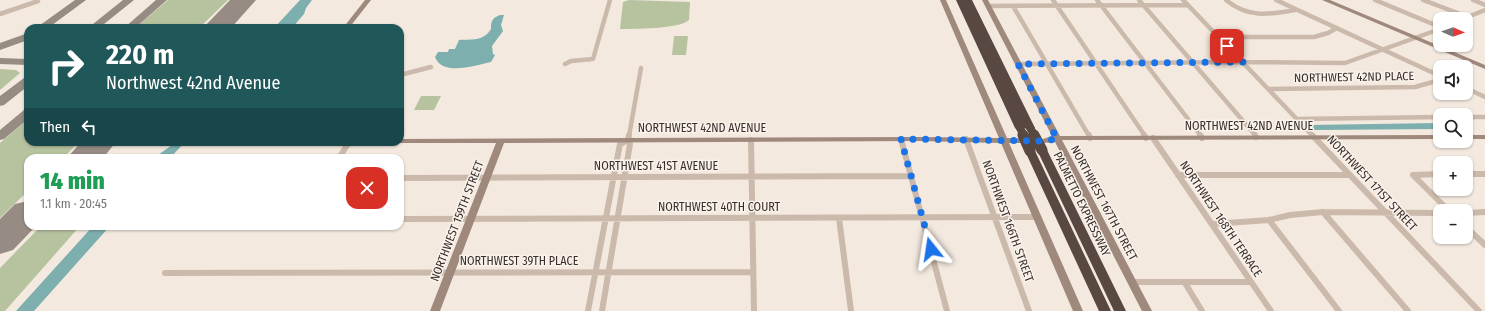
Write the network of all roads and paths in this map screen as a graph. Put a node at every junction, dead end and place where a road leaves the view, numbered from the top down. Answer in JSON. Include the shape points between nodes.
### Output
{"nodes":[{"id":1,"x":368,"y":0,"type":"edge"},
{"id":2,"x":610,"y":0,"type":"edge"},
{"id":3,"x":943,"y":0,"type":"edge"},
{"id":4,"x":954,"y":0,"type":"edge"},
{"id":5,"x":960,"y":0,"type":"edge"},
{"id":6,"x":968,"y":0,"type":"edge"},
{"id":7,"x":976,"y":0,"type":"edge"},
{"id":8,"x":1053,"y":0,"type":"edge"},
{"id":9,"x":1097,"y":0,"type":"edge"},
{"id":10,"x":1139,"y":0,"type":"edge"},
{"id":11,"x":1226,"y":0,"type":"edge"},
{"id":12,"x":1276,"y":0,"type":"edge"},
{"id":13,"x":1325,"y":0,"type":"edge"},
{"id":14,"x":1375,"y":0,"type":"edge"},
{"id":15,"x":1423,"y":0,"type":"edge"},
{"id":16,"x":1473,"y":0,"type":"edge"},
{"id":17,"x":38,"y":1,"type":"edge"},
{"id":18,"x":1186,"y":2,"type":"edge"},
{"id":19,"x":986,"y":3,"type":"edge"},
{"id":20,"x":1485,"y":4,"type":"edge"},
{"id":21,"x":1013,"y":6,"type":"junction"},
{"id":22,"x":1057,"y":6,"type":"junction"},
{"id":23,"x":1102,"y":6,"type":"junction"},
{"id":24,"x":1144,"y":6,"type":"junction"},
{"id":25,"x":1296,"y":10,"type":"junction"},
{"id":26,"x":1485,"y":10,"type":"edge"},
{"id":27,"x":1451,"y":12,"type":"edge"},
{"id":28,"x":0,"y":14,"type":"edge"},
{"id":29,"x":1473,"y":15,"type":"edge"},
{"id":30,"x":349,"y":24,"type":"edge"},
{"id":31,"x":1433,"y":25,"type":"edge"},
{"id":32,"x":1337,"y":28,"type":"junction"},
{"id":33,"x":1433,"y":31,"type":"edge"},
{"id":34,"x":1220,"y":37,"type":"junction"},
{"id":35,"x":982,"y":39,"type":"junction"},
{"id":36,"x":1416,"y":39,"type":"junction"},
{"id":37,"x":1384,"y":50,"type":"junction"},
{"id":38,"x":1243,"y":62,"type":"junction"},
{"id":39,"x":1145,"y":63,"type":"junction"},
{"id":40,"x":1195,"y":63,"type":"junction"},
{"id":41,"x":565,"y":64,"type":"dead end"},
{"id":42,"x":1018,"y":64,"type":"junction"},
{"id":43,"x":1046,"y":64,"type":"junction"},
{"id":44,"x":1095,"y":64,"type":"junction"},
{"id":45,"x":431,"y":67,"type":"dead end"},
{"id":46,"x":1485,"y":67,"type":"edge"},
{"id":47,"x":641,"y":68,"type":"dead end"},
{"id":48,"x":1433,"y":73,"type":"edge"},
{"id":49,"x":404,"y":74,"type":"edge"},
{"id":50,"x":1433,"y":82,"type":"edge"},
{"id":51,"x":1268,"y":89,"type":"junction"},
{"id":52,"x":1473,"y":91,"type":"edge"},
{"id":53,"x":1485,"y":97,"type":"edge"},
{"id":54,"x":1485,"y":116,"type":"edge"},
{"id":55,"x":1433,"y":117,"type":"edge"},
{"id":56,"x":1473,"y":117,"type":"edge"},
{"id":57,"x":1296,"y":118,"type":"junction"},
{"id":58,"x":1256,"y":137,"type":"junction"},
{"id":59,"x":1314,"y":137,"type":"junction"},
{"id":60,"x":1433,"y":137,"type":"edge"},
{"id":61,"x":1473,"y":137,"type":"edge"},
{"id":62,"x":1485,"y":137,"type":"edge"},
{"id":63,"x":1090,"y":138,"type":"junction"},
{"id":64,"x":1149,"y":138,"type":"junction"},
{"id":65,"x":1202,"y":138,"type":"junction"},
{"id":66,"x":901,"y":139,"type":"junction"},
{"id":67,"x":966,"y":139,"type":"junction"},
{"id":68,"x":1004,"y":139,"type":"junction"},
{"id":69,"x":1057,"y":139,"type":"junction"},
{"id":70,"x":501,"y":140,"type":"junction"},
{"id":71,"x":628,"y":140,"type":"junction"},
{"id":72,"x":751,"y":140,"type":"junction"},
{"id":73,"x":404,"y":141,"type":"edge"},
{"id":74,"x":1036,"y":151,"type":"junction"},
{"id":75,"x":1433,"y":174,"type":"edge"},
{"id":76,"x":1473,"y":174,"type":"edge"},
{"id":77,"x":1485,"y":174,"type":"edge"},
{"id":78,"x":1178,"y":175,"type":"junction"},
{"id":79,"x":1350,"y":175,"type":"junction"},
{"id":80,"x":912,"y":176,"type":"junction"},
{"id":81,"x":487,"y":177,"type":"junction"},
{"id":82,"x":614,"y":177,"type":"junction"},
{"id":83,"x":625,"y":177,"type":"junction"},
{"id":84,"x":752,"y":177,"type":"junction"},
{"id":85,"x":404,"y":178,"type":"edge"},
{"id":86,"x":1433,"y":195,"type":"edge"},
{"id":87,"x":1434,"y":196,"type":"edge"},
{"id":88,"x":1442,"y":204,"type":"edge"},
{"id":89,"x":1323,"y":212,"type":"junction"},
{"id":90,"x":1384,"y":212,"type":"junction"},
{"id":91,"x":1485,"y":212,"type":"edge"},
{"id":92,"x":1433,"y":213,"type":"edge"},
{"id":93,"x":1473,"y":213,"type":"edge"},
{"id":94,"x":1038,"y":217,"type":"junction"},
{"id":95,"x":618,"y":218,"type":"junction"},
{"id":96,"x":752,"y":218,"type":"junction"},
{"id":97,"x":839,"y":218,"type":"junction"},
{"id":98,"x":923,"y":218,"type":"junction"},
{"id":99,"x":996,"y":218,"type":"junction"},
{"id":100,"x":404,"y":219,"type":"edge"},
{"id":101,"x":471,"y":219,"type":"junction"},
{"id":102,"x":606,"y":219,"type":"junction"},
{"id":103,"x":1269,"y":220,"type":"junction"},
{"id":104,"x":1213,"y":224,"type":"junction"},
{"id":105,"x":1473,"y":234,"type":"edge"},
{"id":106,"x":1485,"y":245,"type":"edge"},
{"id":107,"x":450,"y":272,"type":"junction"},
{"id":108,"x":595,"y":272,"type":"junction"},
{"id":109,"x":609,"y":272,"type":"junction"},
{"id":110,"x":753,"y":272,"type":"junction"},
{"id":111,"x":165,"y":274,"type":"dead end"},
{"id":112,"x":1132,"y":282,"type":"junction"},
{"id":113,"x":1250,"y":282,"type":"junction"},
{"id":114,"x":1185,"y":283,"type":"junction"},
{"id":115,"x":1119,"y":309,"type":"edge"},
{"id":116,"x":435,"y":311,"type":"edge"},
{"id":117,"x":588,"y":311,"type":"edge"},
{"id":118,"x":602,"y":311,"type":"edge"},
{"id":119,"x":754,"y":311,"type":"edge"},
{"id":120,"x":851,"y":311,"type":"edge"},
{"id":121,"x":947,"y":311,"type":"edge"},
{"id":122,"x":1029,"y":311,"type":"edge"},
{"id":123,"x":1078,"y":311,"type":"edge"},
{"id":124,"x":1105,"y":311,"type":"edge"},
{"id":125,"x":1147,"y":311,"type":"edge"},
{"id":126,"x":1202,"y":311,"type":"edge"},
{"id":127,"x":1271,"y":311,"type":"edge"},
{"id":128,"x":1339,"y":311,"type":"edge"},
{"id":129,"x":1408,"y":311,"type":"edge"},
{"id":130,"x":1479,"y":311,"type":"edge"}],
"edges":[{"from":1,"to":30,"type":"street"},
{"from":2,"to":41,"type":"street","via":[[593,59],[570,61]]},
{"from":3,"to":68,"type":"street"},
{"from":4,"to":35,"type":"highway","via":[[968,27]]},
{"from":5,"to":35,"type":"highway","name":"PALMETTO EXPRESSWAY"},
{"from":6,"to":35,"type":"highway","name":"PALMETTO EXPRESSWAY"},
{"from":7,"to":35,"type":"highway","via":[[983,22]]},
{"from":8,"to":22,"type":"street","name":"NORTHWEST 168TH TERRACE"},
{"from":9,"to":23,"type":"street"},
{"from":10,"to":24,"type":"street"},
{"from":11,"to":25,"type":"street","via":[[1241,11],[1256,14],[1269,15]]},
{"from":12,"to":25,"type":"street"},
{"from":13,"to":36,"type":"street"},
{"from":14,"to":31,"type":"street"},
{"from":15,"to":27,"type":"street"},
{"from":16,"to":20,"type":"street"},
{"from":17,"to":28,"type":"street"},
{"from":18,"to":24,"type":"street"},
{"from":18,"to":34,"type":"street","name":"NORTHWEST 171ST STREET"},
{"from":19,"to":21,"type":"street"},
{"from":19,"to":42,"type":"street","name":"NORTHWEST 167TH STREET"},
{"from":21,"to":22,"type":"street"},
{"from":21,"to":43,"type":"street"},
{"from":22,"to":23,"type":"street"},
{"from":22,"to":44,"type":"street","name":"NORTHWEST 168TH TERRACE"},
{"from":23,"to":24,"type":"street"},
{"from":23,"to":39,"type":"street"},
{"from":24,"to":40,"type":"street"},
{"from":25,"to":32,"type":"street"},
{"from":26,"to":29,"type":"street"},
{"from":32,"to":34,"type":"street","via":[[1314,37]]},
{"from":32,"to":37,"type":"street"},
{"from":33,"to":36,"type":"street"},
{"from":34,"to":38,"type":"street","name":"NORTHWEST 171ST STREET"},
{"from":35,"to":74,"type":"highway","name":"PALMETTO EXPRESSWAY","bridge":true,"via":[[1020,128]]},
{"from":35,"to":74,"type":"highway","name":"PALMETTO EXPRESSWAY","bridge":true,"via":[[1030,128]]},
{"from":36,"to":37,"type":"street"},
{"from":36,"to":46,"type":"street"},
{"from":37,"to":38,"type":"street","via":[[1345,64]]},
{"from":37,"to":48,"type":"street"},
{"from":38,"to":40,"type":"street"},
{"from":38,"to":51,"type":"street","name":"NORTHWEST 171ST STREET"},
{"from":39,"to":40,"type":"street"},
{"from":39,"to":44,"type":"street"},
{"from":39,"to":65,"type":"street"},
{"from":40,"to":58,"type":"street"},
{"from":42,"to":43,"type":"street"},
{"from":42,"to":69,"type":"street","name":"NORTHWEST 167TH STREET"},
{"from":43,"to":44,"type":"street"},
{"from":43,"to":63,"type":"street"},
{"from":44,"to":64,"type":"street","name":"NORTHWEST 168TH TERRACE"},
{"from":45,"to":49,"type":"street"},
{"from":47,"to":71,"type":"street"},
{"from":50,"to":51,"type":"street","name":"NORTHWEST 42ND PLACE","via":[[1416,87]]},
{"from":51,"to":57,"type":"street","name":"NORTHWEST 171ST STREET"},
{"from":52,"to":53,"type":"street"},
{"from":54,"to":56,"type":"street"},
{"from":55,"to":57,"type":"street"},
{"from":57,"to":59,"type":"street","name":"NORTHWEST 171ST STREET"},
{"from":58,"to":59,"type":"street","name":"NORTHWEST 42ND AVENUE"},
{"from":58,"to":65,"type":"street","name":"NORTHWEST 42ND AVENUE"},
{"from":59,"to":60,"type":"street","name":"NORTHWEST 42ND AVENUE"},
{"from":59,"to":79,"type":"street","name":"NORTHWEST 171ST STREET"},
{"from":61,"to":62,"type":"street"},
{"from":63,"to":64,"type":"street","name":"NORTHWEST 42ND AVENUE"},
{"from":63,"to":69,"type":"street","name":"NORTHWEST 42ND AVENUE"},
{"from":64,"to":65,"type":"street","name":"NORTHWEST 42ND AVENUE"},
{"from":64,"to":78,"type":"street","name":"NORTHWEST 168TH TERRACE"},
{"from":66,"to":67,"type":"street","name":"NORTHWEST 42ND AVENUE"},
{"from":66,"to":72,"type":"street","name":"NORTHWEST 42ND AVENUE"},
{"from":66,"to":80,"type":"street"},
{"from":67,"to":68,"type":"street","name":"NORTHWEST 42ND AVENUE"},
{"from":67,"to":99,"type":"street","name":"NORTHWEST 166TH STREET"},
{"from":68,"to":69,"type":"street","name":"NORTHWEST 42ND AVENUE"},
{"from":68,"to":94,"type":"street"},
{"from":69,"to":112,"type":"street","name":"NORTHWEST 167TH STREET"},
{"from":70,"to":71,"type":"street","name":"NORTHWEST 42ND AVENUE"},
{"from":70,"to":73,"type":"street","name":"NORTHWEST 42ND AVENUE"},
{"from":70,"to":81,"type":"street","name":"NORTHWEST 159TH STREET"},
{"from":71,"to":72,"type":"street","name":"NORTHWEST 42ND AVENUE"},
{"from":71,"to":82,"type":"street","via":[[620,144]]},
{"from":71,"to":83,"type":"street","via":[[630,144]]},
{"from":72,"to":84,"type":"street"},
{"from":74,"to":115,"type":"highway","name":"PALMETTO EXPRESSWAY"},
{"from":74,"to":124,"type":"highway","name":"PALMETTO EXPRESSWAY"},
{"from":75,"to":86,"type":"street","via":[[1413,175]]},
{"from":76,"to":77,"type":"street"},
{"from":78,"to":79,"type":"street"},
{"from":78,"to":104,"type":"street","name":"NORTHWEST 168TH TERRACE"},
{"from":79,"to":90,"type":"street","name":"NORTHWEST 171ST STREET"},
{"from":80,"to":84,"type":"street","name":"NORTHWEST 41ST AVENUE"},
{"from":80,"to":98,"type":"street"},
{"from":81,"to":82,"type":"street","name":"NORTHWEST 41ST AVENUE"},
{"from":81,"to":85,"type":"street","name":"NORTHWEST 41ST AVENUE"},
{"from":81,"to":101,"type":"street","name":"NORTHWEST 159TH STREET"},
{"from":82,"to":83,"type":"street","name":"NORTHWEST 41ST AVENUE"},
{"from":82,"to":102,"type":"street"},
{"from":83,"to":84,"type":"street","name":"NORTHWEST 41ST AVENUE"},
{"from":83,"to":95,"type":"street"},
{"from":84,"to":96,"type":"street"},
{"from":87,"to":88,"type":"street"},
{"from":89,"to":90,"type":"street"},
{"from":89,"to":103,"type":"street"},
{"from":89,"to":129,"type":"street"},
{"from":90,"to":92,"type":"street"},
{"from":90,"to":130,"type":"street","name":"NORTHWEST 171ST STREET"},
{"from":91,"to":93,"type":"street"},
{"from":94,"to":99,"type":"street","name":"NORTHWEST 40TH COURT"},
{"from":94,"to":123,"type":"street"},
{"from":95,"to":96,"type":"street","name":"NORTHWEST 40TH COURT"},
{"from":95,"to":102,"type":"street","name":"NORTHWEST 40TH COURT"},
{"from":95,"to":109,"type":"street"},
{"from":96,"to":97,"type":"street","name":"NORTHWEST 40TH COURT"},
{"from":96,"to":110,"type":"street"},
{"from":97,"to":98,"type":"street","name":"NORTHWEST 40TH COURT"},
{"from":97,"to":120,"type":"street"},
{"from":98,"to":99,"type":"street","name":"NORTHWEST 40TH COURT"},
{"from":98,"to":121,"type":"street"},
{"from":99,"to":122,"type":"street","name":"NORTHWEST 166TH STREET"},
{"from":100,"to":101,"type":"street","name":"NORTHWEST 40TH COURT"},
{"from":101,"to":102,"type":"street","name":"NORTHWEST 40TH COURT"},
{"from":101,"to":107,"type":"street","name":"NORTHWEST 159TH STREET"},
{"from":102,"to":108,"type":"street"},
{"from":103,"to":104,"type":"street"},
{"from":103,"to":128,"type":"street"},
{"from":104,"to":113,"type":"street","name":"NORTHWEST 168TH TERRACE"},
{"from":105,"to":106,"type":"street"},
{"from":107,"to":108,"type":"street","name":"NORTHWEST 39TH PLACE"},
{"from":107,"to":111,"type":"street","name":"NORTHWEST 39TH PLACE"},
{"from":107,"to":116,"type":"street","name":"NORTHWEST 159TH STREET"},
{"from":108,"to":109,"type":"street","name":"NORTHWEST 39TH PLACE"},
{"from":108,"to":117,"type":"street"},
{"from":109,"to":110,"type":"street","name":"NORTHWEST 39TH PLACE"},
{"from":109,"to":118,"type":"street"},
{"from":110,"to":119,"type":"street"},
{"from":112,"to":114,"type":"street"},
{"from":112,"to":125,"type":"street","name":"NORTHWEST 167TH STREET"},
{"from":113,"to":114,"type":"street"},
{"from":113,"to":127,"type":"street","name":"NORTHWEST 168TH TERRACE"},
{"from":114,"to":126,"type":"street"}]}
